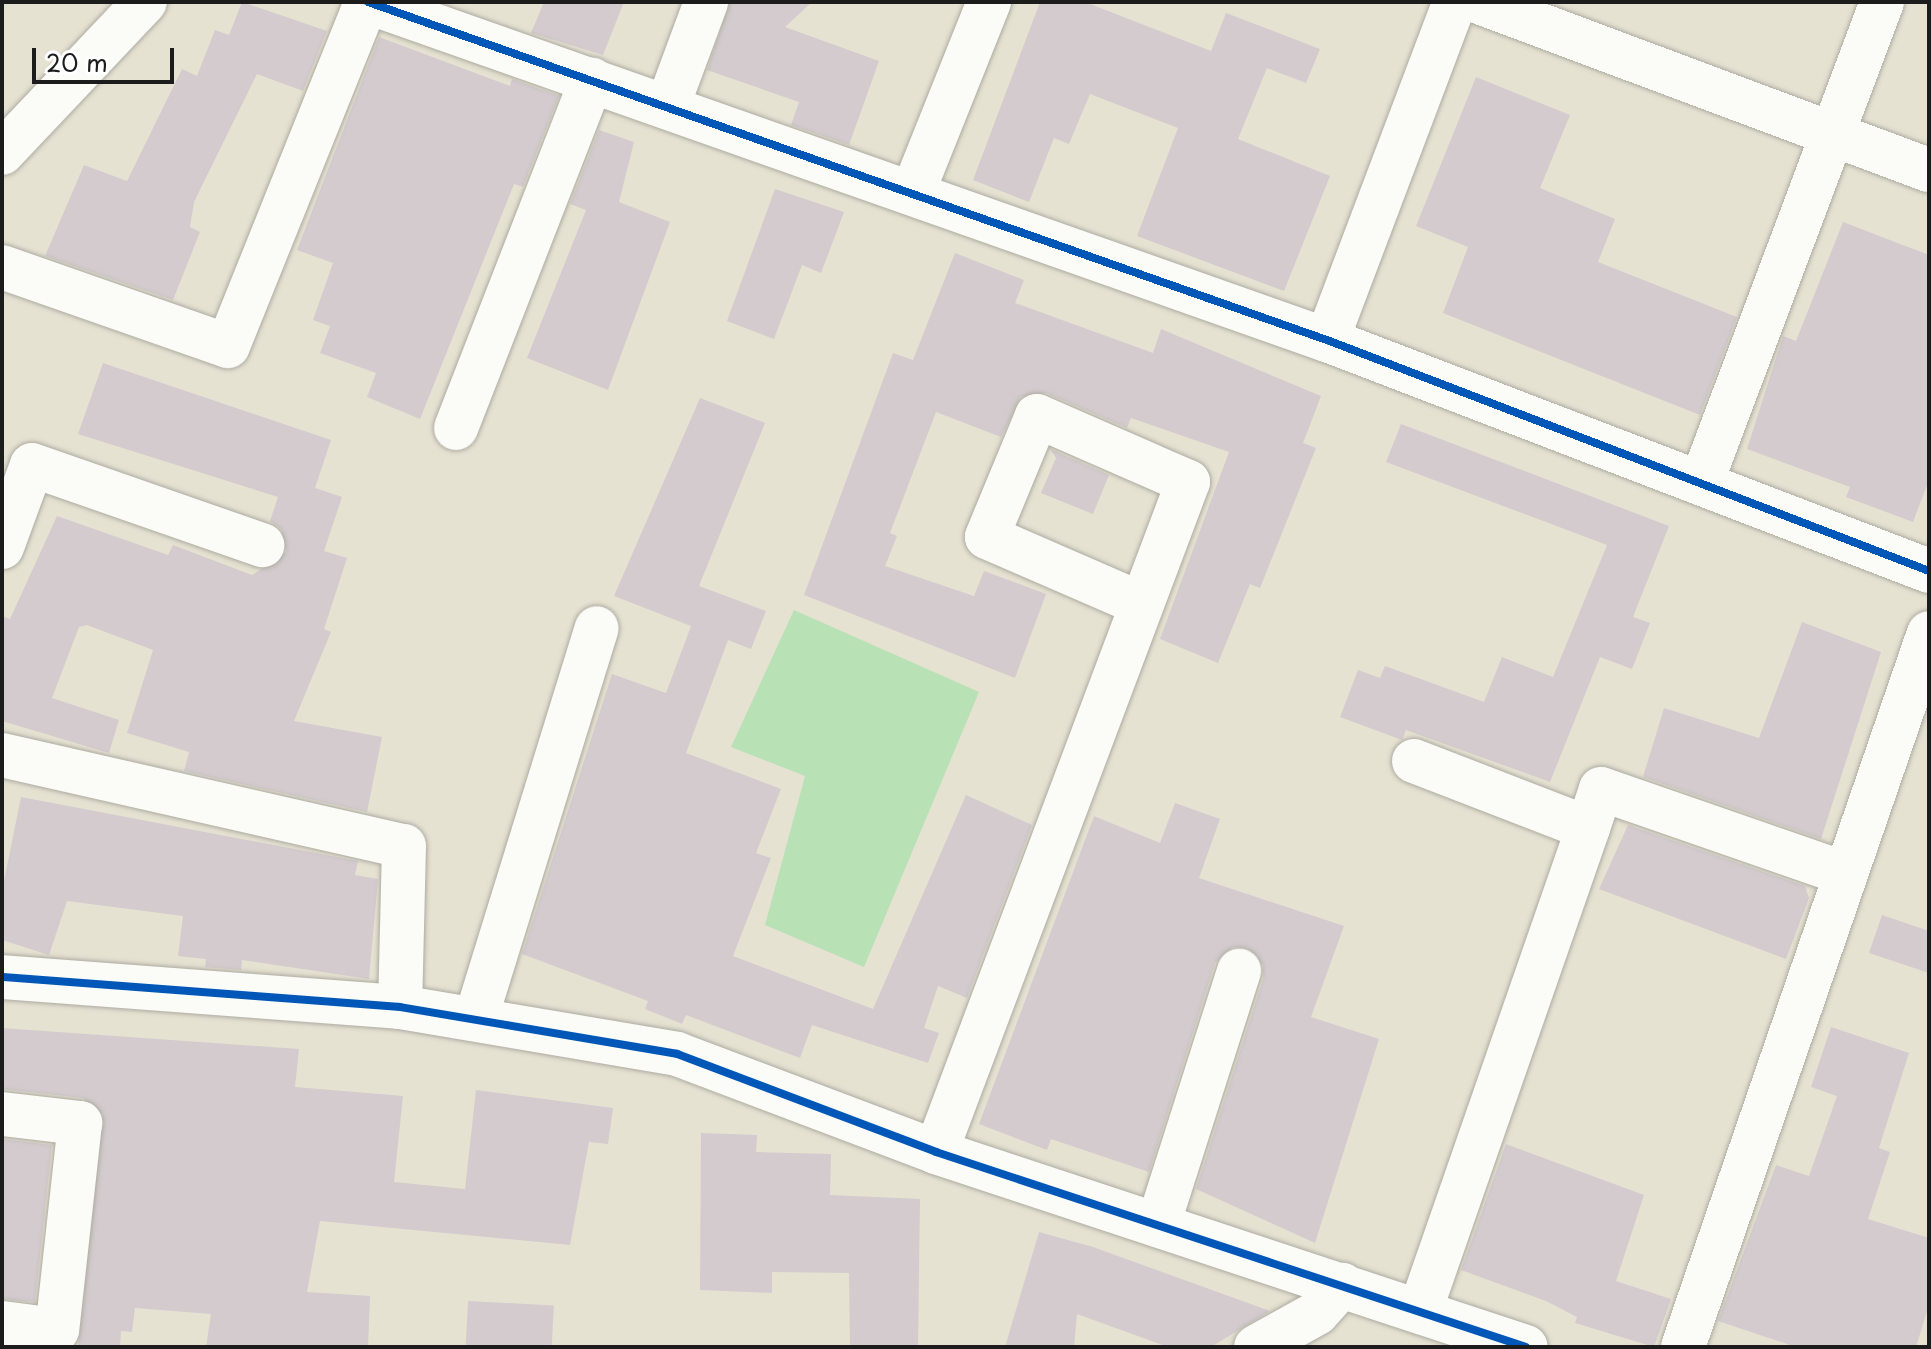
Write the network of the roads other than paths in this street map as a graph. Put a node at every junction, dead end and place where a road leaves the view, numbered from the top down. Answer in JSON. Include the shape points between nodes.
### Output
{"nodes":[{"id":1,"x":145,"y":2,"type":"edge"},
{"id":2,"x":367,"y":2,"type":"edge"},
{"id":3,"x":706,"y":2,"type":"edge"},
{"id":4,"x":989,"y":2,"type":"edge"},
{"id":5,"x":1455,"y":2,"type":"edge"},
{"id":6,"x":1479,"y":2,"type":"edge"},
{"id":7,"x":1882,"y":2,"type":"edge"},
{"id":8,"x":592,"y":80,"type":"junction"},
{"id":9,"x":668,"y":105,"type":"junction"},
{"id":10,"x":1833,"y":134,"type":"junction"},
{"id":11,"x":2,"y":153,"type":"edge"},
{"id":12,"x":1929,"y":170,"type":"edge"},
{"id":13,"x":913,"y":192,"type":"junction"},
{"id":14,"x":2,"y":267,"type":"edge"},
{"id":15,"x":1327,"y":340,"type":"junction"},
{"id":16,"x":456,"y":428,"type":"dead end"},
{"id":17,"x":1702,"y":481,"type":"junction"},
{"id":18,"x":262,"y":545,"type":"dead end"},
{"id":19,"x":2,"y":547,"type":"edge"},
{"id":20,"x":1929,"y":571,"type":"edge"},
{"id":21,"x":1139,"y":603,"type":"junction"},
{"id":22,"x":597,"y":628,"type":"dead end"},
{"id":23,"x":1929,"y":633,"type":"edge"},
{"id":24,"x":2,"y":755,"type":"edge"},
{"id":25,"x":1414,"y":761,"type":"dead end"},
{"id":26,"x":1588,"y":828,"type":"junction"},
{"id":27,"x":1846,"y":874,"type":"junction"},
{"id":28,"x":1239,"y":971,"type":"dead end"},
{"id":29,"x":2,"y":977,"type":"edge"},
{"id":30,"x":400,"y":1007,"type":"junction"},
{"id":31,"x":476,"y":1018,"type":"junction"},
{"id":32,"x":2,"y":1114,"type":"edge"},
{"id":33,"x":936,"y":1152,"type":"junction"},
{"id":34,"x":1158,"y":1225,"type":"junction"},
{"id":35,"x":1342,"y":1285,"type":"junction"},
{"id":36,"x":1421,"y":1308,"type":"junction"},
{"id":37,"x":2,"y":1323,"type":"edge"},
{"id":38,"x":1284,"y":1341,"type":"edge"},
{"id":39,"x":1526,"y":1347,"type":"edge"},
{"id":40,"x":1683,"y":1347,"type":"edge"}],
"edges":[{"from":1,"to":11,"type":"street"},
{"from":2,"to":8,"type":"street"},
{"from":2,"to":14,"type":"street","via":[[228,346]]},
{"from":3,"to":9,"type":"street"},
{"from":4,"to":13,"type":"street"},
{"from":5,"to":15,"type":"street"},
{"from":6,"to":10,"type":"street"},
{"from":7,"to":10,"type":"street"},
{"from":8,"to":9,"type":"street"},
{"from":8,"to":16,"type":"street"},
{"from":9,"to":13,"type":"street"},
{"from":10,"to":12,"type":"street"},
{"from":10,"to":17,"type":"street"},
{"from":13,"to":15,"type":"street"},
{"from":15,"to":17,"type":"street"},
{"from":17,"to":20,"type":"street"},
{"from":18,"to":19,"type":"street","via":[[32,465]]},
{"from":21,"to":21,"type":"street","via":[[1188,482],[1037,416],[987,537]]},
{"from":21,"to":33,"type":"street"},
{"from":22,"to":31,"type":"street"},
{"from":23,"to":27,"type":"street"},
{"from":24,"to":30,"type":"street","via":[[404,846]]},
{"from":25,"to":26,"type":"street"},
{"from":26,"to":27,"type":"street","via":[[1601,789]]},
{"from":26,"to":36,"type":"street"},
{"from":27,"to":40,"type":"street"},
{"from":28,"to":34,"type":"street"},
{"from":29,"to":30,"type":"street"},
{"from":30,"to":31,"type":"street"},
{"from":31,"to":33,"type":"street","via":[[677,1054]]},
{"from":32,"to":37,"type":"street","via":[[80,1123],[57,1330]]},
{"from":33,"to":34,"type":"street"},
{"from":34,"to":35,"type":"street"},
{"from":35,"to":36,"type":"street"},
{"from":35,"to":38,"type":"street"},
{"from":36,"to":39,"type":"street"}]}
